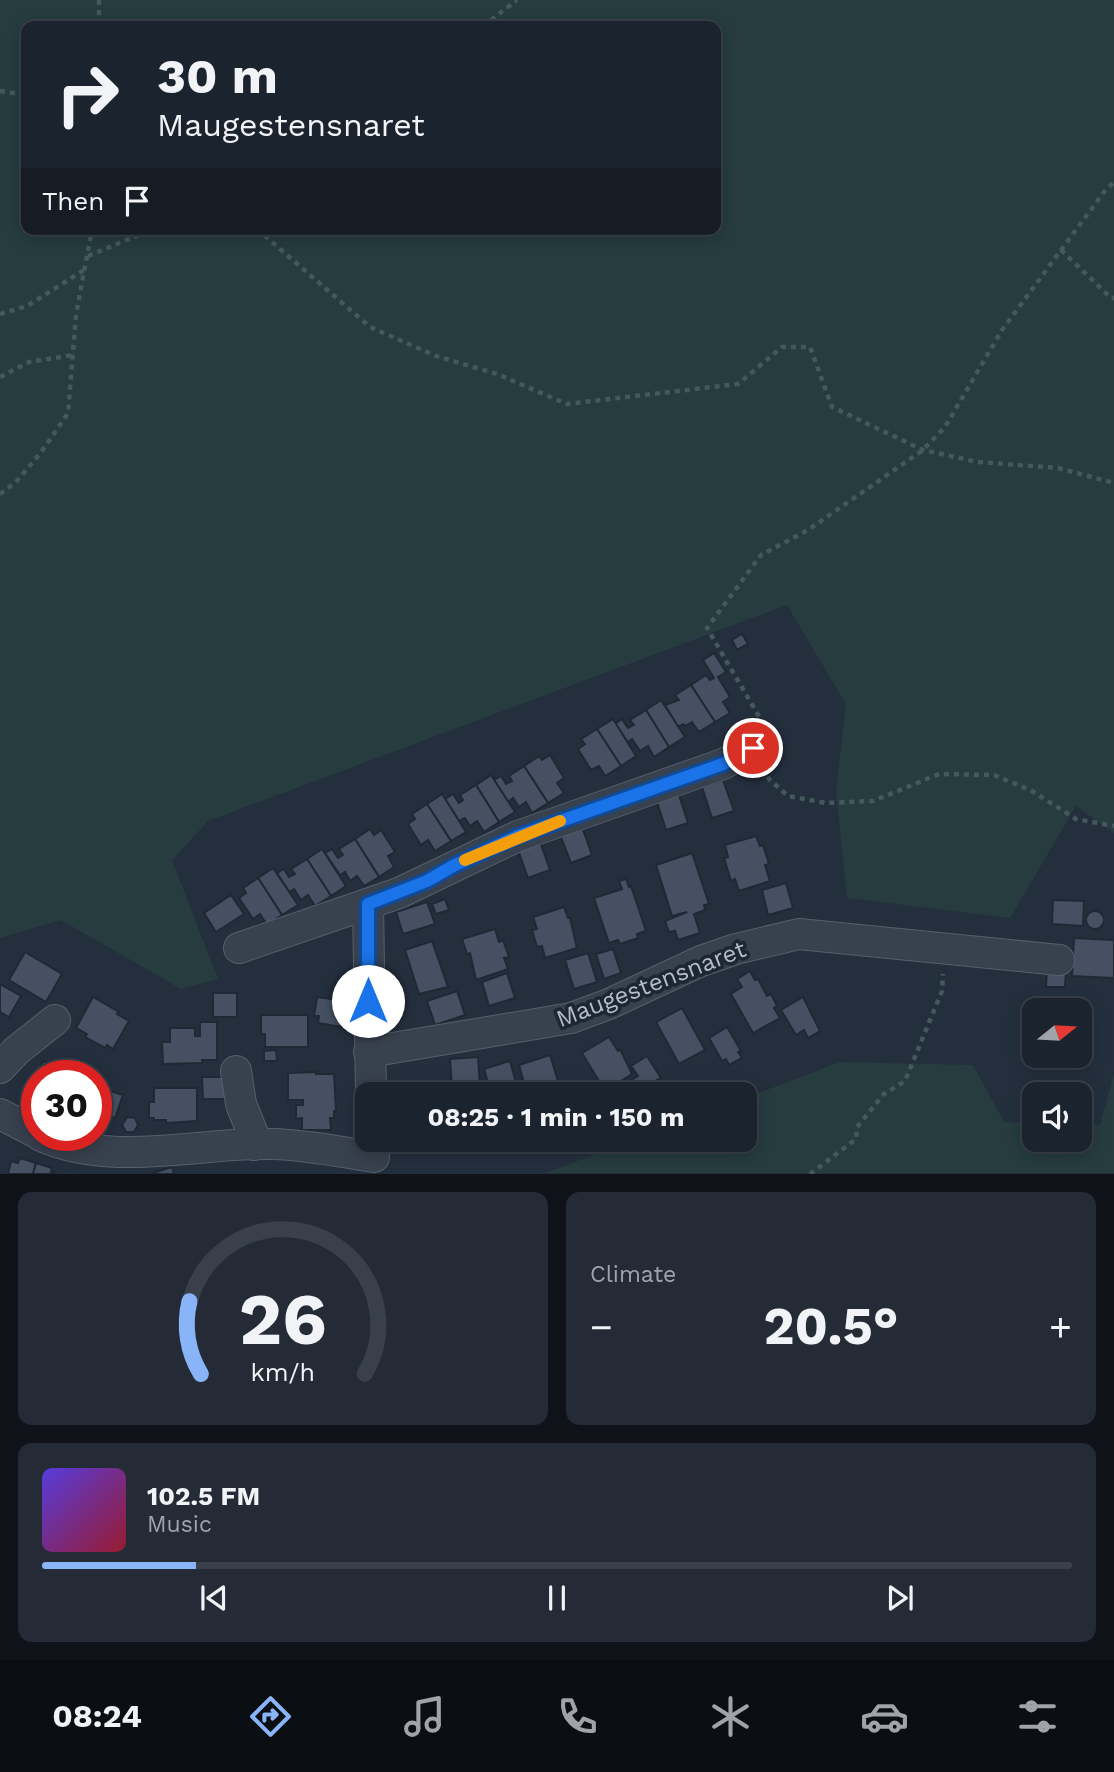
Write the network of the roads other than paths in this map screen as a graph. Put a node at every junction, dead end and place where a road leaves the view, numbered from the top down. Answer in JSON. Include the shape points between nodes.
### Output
{"nodes":[{"id":1,"x":753,"y":748,"type":"road end"},
{"id":2,"x":368,"y":904,"type":"junction"},
{"id":3,"x":239,"y":948,"type":"dead end"},
{"id":4,"x":1059,"y":960,"type":"dead end"},
{"id":5,"x":55,"y":1020,"type":"dead end"},
{"id":6,"x":369,"y":1052,"type":"junction"},
{"id":7,"x":0,"y":1068,"type":"edge"},
{"id":8,"x":236,"y":1072,"type":"dead end"},
{"id":9,"x":370,"y":1082,"type":"edge"},
{"id":10,"x":0,"y":1114,"type":"edge"},
{"id":11,"x":21,"y":1125,"type":"edge"},
{"id":12,"x":254,"y":1145,"type":"junction"},
{"id":13,"x":79,"y":1151,"type":"edge"},
{"id":14,"x":374,"y":1157,"type":"edge"},
{"id":15,"x":104,"y":1162,"type":"edge"}],
"edges":[{"from":1,"to":2,"type":"street","via":[[723,764],[518,836]]},
{"from":2,"to":3,"type":"street"},
{"from":2,"to":6,"type":"street"},
{"from":4,"to":6,"type":"street","name":"Maugestensnaret","via":[[799,934],[736,948],[571,1018]]},
{"from":5,"to":7,"type":"street"},
{"from":6,"to":9,"type":"street"},
{"from":8,"to":12,"type":"street"},
{"from":10,"to":11,"type":"street"},
{"from":12,"to":14,"type":"street","via":[[306,1146]]},
{"from":12,"to":15,"type":"street"},
{"from":13,"to":15,"type":"street"}]}
